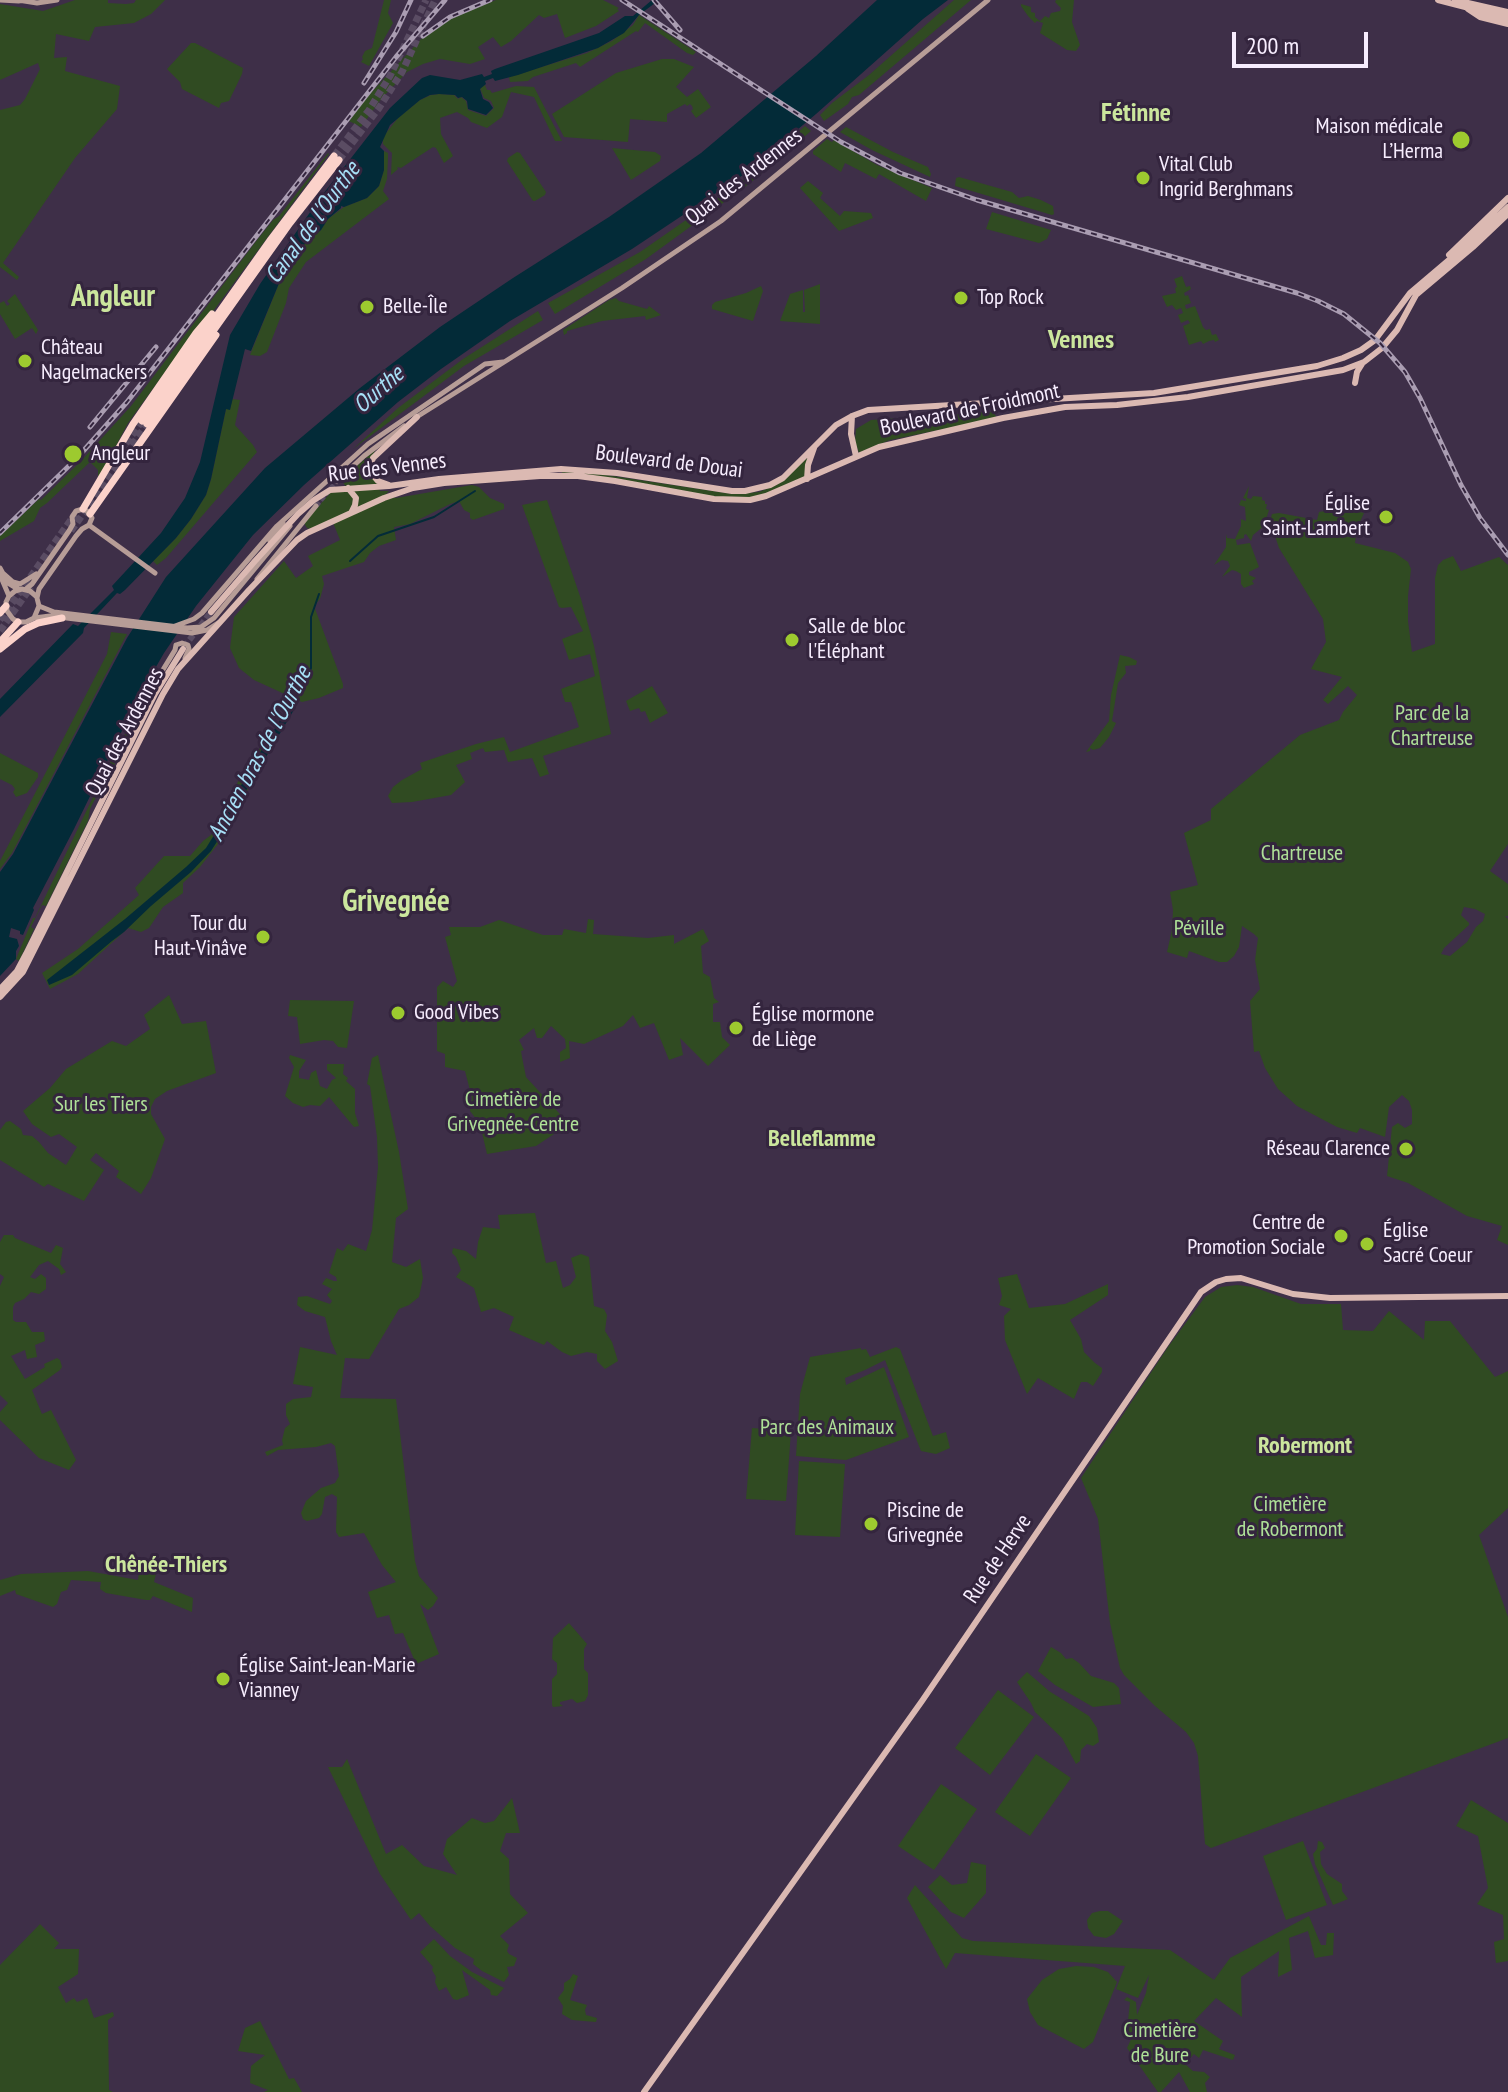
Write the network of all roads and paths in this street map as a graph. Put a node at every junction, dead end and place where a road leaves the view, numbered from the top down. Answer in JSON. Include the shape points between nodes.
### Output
{"nodes":[{"id":1,"x":0,"y":0,"type":"edge"},
{"id":2,"x":19,"y":0,"type":"edge"},
{"id":3,"x":57,"y":0,"type":"edge"},
{"id":4,"x":988,"y":0,"type":"edge"},
{"id":5,"x":1438,"y":0,"type":"edge"},
{"id":6,"x":1455,"y":0,"type":"edge"},
{"id":7,"x":1465,"y":7,"type":"junction"},
{"id":8,"x":1508,"y":15,"type":"edge"},
{"id":9,"x":1508,"y":24,"type":"edge"},
{"id":10,"x":336,"y":158,"type":"tunnel mouth"},
{"id":11,"x":1508,"y":198,"type":"edge"},
{"id":12,"x":1508,"y":207,"type":"edge"},
{"id":13,"x":1508,"y":214,"type":"edge"},
{"id":14,"x":1436,"y":270,"type":"junction"},
{"id":15,"x":225,"y":309,"type":"junction"},
{"id":16,"x":507,"y":361,"type":"junction"},
{"id":17,"x":1364,"y":362,"type":"junction"},
{"id":18,"x":1355,"y":383,"type":"dead end"},
{"id":19,"x":852,"y":416,"type":"junction"},
{"id":20,"x":417,"y":417,"type":"junction"},
{"id":21,"x":144,"y":423,"type":"tunnel mouth"},
{"id":22,"x":840,"y":423,"type":"junction"},
{"id":23,"x":851,"y":432,"type":"junction"},
{"id":24,"x":815,"y":445,"type":"junction"},
{"id":25,"x":856,"y":456,"type":"junction"},
{"id":26,"x":809,"y":459,"type":"junction"},
{"id":27,"x":821,"y":472,"type":"junction"},
{"id":28,"x":503,"y":473,"type":"joint"},
{"id":29,"x":540,"y":476,"type":"joint"},
{"id":30,"x":807,"y":479,"type":"junction"},
{"id":31,"x":337,"y":481,"type":"tunnel mouth"},
{"id":32,"x":393,"y":486,"type":"junction"},
{"id":33,"x":348,"y":488,"type":"junction"},
{"id":34,"x":314,"y":503,"type":"junction"},
{"id":35,"x":87,"y":512,"type":"junction"},
{"id":36,"x":291,"y":513,"type":"junction"},
{"id":37,"x":350,"y":514,"type":"junction"},
{"id":38,"x":73,"y":524,"type":"junction"},
{"id":39,"x":89,"y":525,"type":"junction"},
{"id":40,"x":82,"y":529,"type":"junction"},
{"id":41,"x":255,"y":561,"type":"junction"},
{"id":42,"x":43,"y":569,"type":"junction"},
{"id":43,"x":1,"y":572,"type":"edge"},
{"id":44,"x":155,"y":573,"type":"dead end"},
{"id":45,"x":22,"y":589,"type":"junction"},
{"id":46,"x":249,"y":590,"type":"junction"},
{"id":47,"x":9,"y":596,"type":"junction"},
{"id":48,"x":37,"y":598,"type":"junction"},
{"id":49,"x":6,"y":606,"type":"junction"},
{"id":50,"x":39,"y":606,"type":"junction"},
{"id":51,"x":211,"y":612,"type":"tunnel mouth"},
{"id":52,"x":0,"y":613,"type":"edge"},
{"id":53,"x":51,"y":616,"type":"junction"},
{"id":54,"x":34,"y":618,"type":"junction"},
{"id":55,"x":62,"y":618,"type":"joint"},
{"id":56,"x":222,"y":620,"type":"junction"},
{"id":57,"x":18,"y":622,"type":"junction"},
{"id":58,"x":175,"y":626,"type":"junction"},
{"id":59,"x":164,"y":631,"type":"junction"},
{"id":60,"x":0,"y":642,"type":"edge"},
{"id":61,"x":179,"y":647,"type":"junction"},
{"id":62,"x":0,"y":649,"type":"edge"},
{"id":63,"x":178,"y":669,"type":"junction"},
{"id":64,"x":101,"y":810,"type":"junction"},
{"id":65,"x":0,"y":989,"type":"edge"},
{"id":66,"x":0,"y":997,"type":"edge"},
{"id":67,"x":1508,"y":1296,"type":"edge"},
{"id":68,"x":644,"y":2092,"type":"edge"}],
"edges":[{"from":1,"to":2,"type":"main road"},
{"from":2,"to":3,"type":"main road"},
{"from":4,"to":16,"type":"main road","name":"Quai des Ardennes","via":[[721,221]]},
{"from":5,"to":7,"type":"main road"},
{"from":6,"to":8,"type":"main road"},
{"from":7,"to":8,"type":"main road"},
{"from":7,"to":9,"type":"main road"},
{"from":10,"to":15,"type":"highway","via":[[271,239]]},
{"from":11,"to":14,"type":"main road"},
{"from":12,"to":14,"type":"main road"},
{"from":13,"to":17,"type":"main road","via":[[1419,292],[1392,338]]},
{"from":14,"to":19,"type":"main road","name":"Boulevard de Froidmont","via":[[1405,298],[1375,340],[1325,364],[1115,397],[868,410]]},
{"from":15,"to":21,"type":"highway"},
{"from":15,"to":35,"type":"highway","via":[[222,326],[206,352]]},
{"from":15,"to":35,"type":"highway","via":[[215,311],[196,333],[133,424]]},
{"from":16,"to":20,"type":"main road","name":"Quai des Ardennes"},
{"from":16,"to":36,"type":"main road","name":"Quai des Ardennes","via":[[485,364],[382,434]]},
{"from":17,"to":18,"type":"main road"},
{"from":17,"to":25,"type":"main road","name":"Boulevard de Froidmont","via":[[1188,397],[1003,418]]},
{"from":19,"to":22,"type":"main road","name":"Boulevard de Douai"},
{"from":19,"to":23,"type":"main road"},
{"from":20,"to":31,"type":"main road","name":"Quai des Ardennes"},
{"from":20,"to":32,"type":"main road","via":[[373,458],[372,474]]},
{"from":22,"to":23,"type":"main road"},
{"from":22,"to":24,"type":"main road","name":"Boulevard de Douai"},
{"from":23,"to":25,"type":"main road"},
{"from":24,"to":26,"type":"main road"},
{"from":24,"to":28,"type":"main road","name":"Boulevard de Douai","via":[[783,478],[745,491],[579,469]]},
{"from":25,"to":27,"type":"main road","name":"Boulevard de Douai"},
{"from":26,"to":27,"type":"main road"},
{"from":26,"to":30,"type":"main road"},
{"from":27,"to":30,"type":"main road","name":"Boulevard de Douai"},
{"from":28,"to":32,"type":"main road","name":"Rue des Vennes"},
{"from":29,"to":30,"type":"main road","name":"Boulevard de Douai","via":[[590,477],[737,501]]},
{"from":29,"to":37,"type":"main road","name":"Rue des Vennes","via":[[418,487]]},
{"from":32,"to":33,"type":"main road","name":"Rue des Vennes"},
{"from":33,"to":34,"type":"main road","name":"Rue des Vennes","via":[[330,490]]},
{"from":33,"to":37,"type":"main road","via":[[356,502]]},
{"from":34,"to":41,"type":"main road","name":"Rue des Vennes"},
{"from":34,"to":46,"type":"main road","name":"Quai des Ardennes"},
{"from":34,"to":58,"type":"main road","via":[[214,618],[201,627]]},
{"from":35,"to":38,"type":"main road","via":[[73,514]]},
{"from":35,"to":39,"type":"main road","via":[[92,518]]},
{"from":36,"to":41,"type":"main road","name":"Quai des Ardennes"},
{"from":36,"to":58,"type":"main road","name":"Quai des Ardennes","via":[[202,613]]},
{"from":37,"to":46,"type":"main road","name":"Rue des Vennes","via":[[297,540]]},
{"from":38,"to":40,"type":"main road"},
{"from":38,"to":42,"type":"main road"},
{"from":39,"to":40,"type":"main road"},
{"from":39,"to":44,"type":"main road"},
{"from":40,"to":48,"type":"main road"},
{"from":41,"to":51,"type":"main road","name":"Quai des Ardennes"},
{"from":42,"to":43,"type":"main road","via":[[22,583]]},
{"from":42,"to":45,"type":"main road"},
{"from":43,"to":45,"type":"main road","via":[[10,585]]},
{"from":43,"to":47,"type":"main road"},
{"from":45,"to":47,"type":"main road"},
{"from":45,"to":48,"type":"main road"},
{"from":46,"to":56,"type":"main road","name":"Quai des Ardennes"},
{"from":47,"to":49,"type":"main road"},
{"from":48,"to":50,"type":"main road"},
{"from":49,"to":52,"type":"highway"},
{"from":49,"to":57,"type":"main road"},
{"from":50,"to":53,"type":"main road"},
{"from":50,"to":54,"type":"main road"},
{"from":53,"to":54,"type":"main road"},
{"from":53,"to":55,"type":"highway"},
{"from":53,"to":58,"type":"main road"},
{"from":53,"to":62,"type":"highway"},
{"from":54,"to":57,"type":"main road"},
{"from":55,"to":59,"type":"main road"},
{"from":56,"to":59,"type":"main road","via":[[201,632]]},
{"from":56,"to":63,"type":"main road","name":"Quai des Ardennes"},
{"from":57,"to":60,"type":"highway"},
{"from":59,"to":61,"type":"main road"},
{"from":61,"to":63,"type":"main road","via":[[185,643],[189,649]]},
{"from":61,"to":64,"type":"main road","name":"Quai des Ardennes"},
{"from":63,"to":64,"type":"main road","name":"Quai des Ardennes"},
{"from":64,"to":65,"type":"main road","name":"Quai des Ardennes","via":[[17,971]]},
{"from":64,"to":66,"type":"main road","name":"Quai des Ardennes","via":[[23,972]]},
{"from":67,"to":68,"type":"main road","name":"Rue de Herve","via":[[1330,1298],[1278,1291],[1241,1278],[1216,1282],[1201,1292],[950,1662]]}]}
